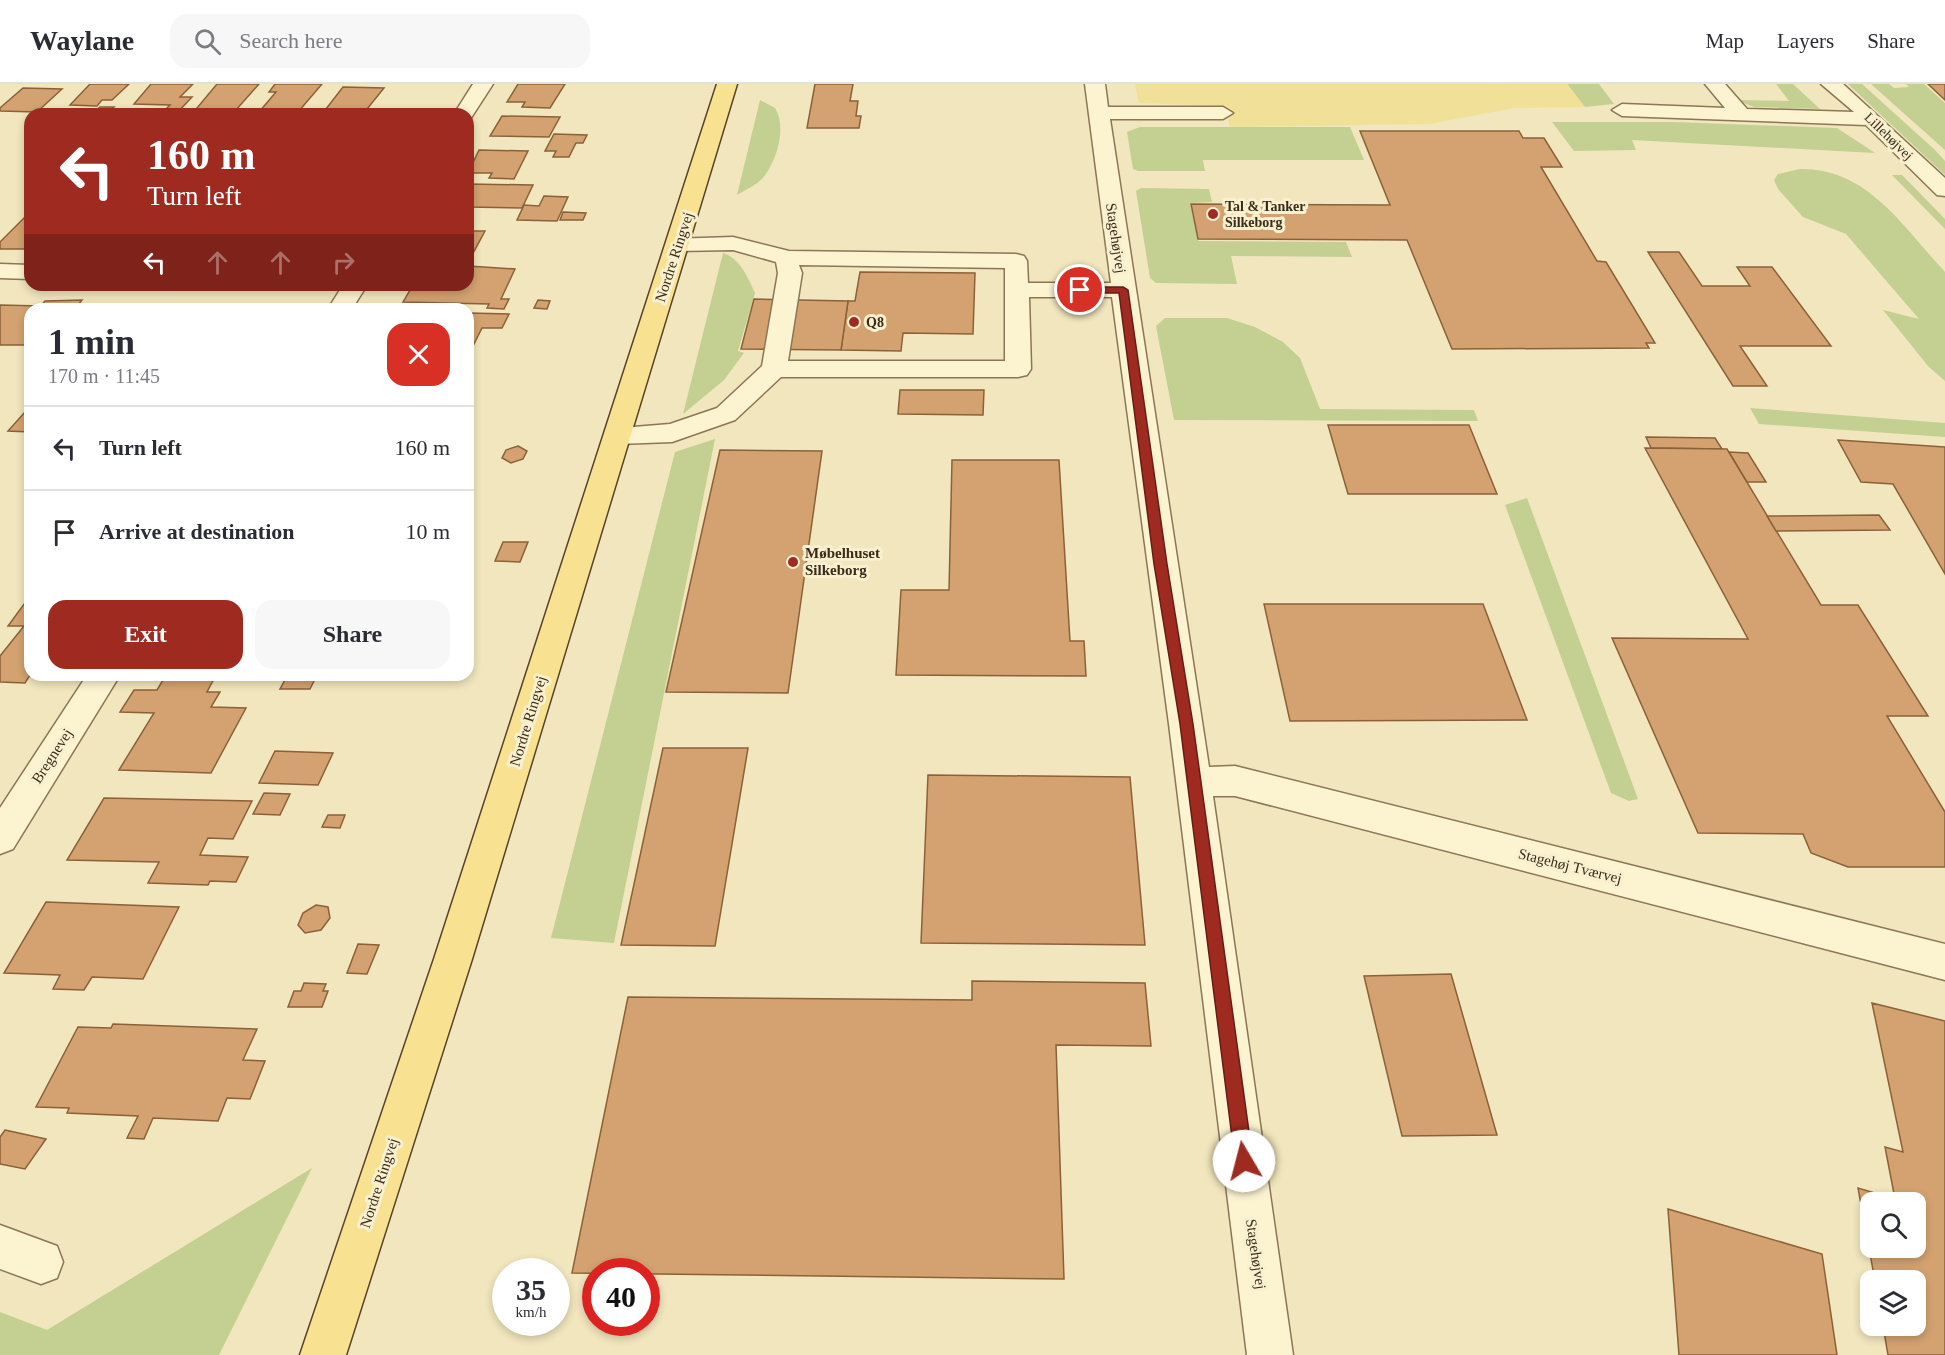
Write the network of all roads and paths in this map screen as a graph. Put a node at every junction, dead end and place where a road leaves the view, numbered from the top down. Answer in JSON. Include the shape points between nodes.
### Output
{"nodes":[{"id":1,"x":483,"y":84,"type":"edge"},
{"id":2,"x":727,"y":84,"type":"edge"},
{"id":3,"x":1715,"y":84,"type":"edge"},
{"id":4,"x":1831,"y":84,"type":"edge"},
{"id":5,"x":1097,"y":99,"type":"edge"},
{"id":6,"x":468,"y":108,"type":"edge"},
{"id":7,"x":1622,"y":110,"type":"dead end"},
{"id":8,"x":1222,"y":113,"type":"dead end"},
{"id":9,"x":1741,"y":114,"type":"junction"},
{"id":10,"x":1871,"y":119,"type":"junction"},
{"id":11,"x":1945,"y":190,"type":"edge"},
{"id":12,"x":678,"y":244,"type":"junction"},
{"id":13,"x":786,"y":258,"type":"junction"},
{"id":14,"x":0,"y":271,"type":"edge"},
{"id":15,"x":24,"y":272,"type":"edge"},
{"id":16,"x":1017,"y":290,"type":"junction"},
{"id":17,"x":1123,"y":290,"type":"junction"},
{"id":18,"x":774,"y":369,"type":"junction"},
{"id":19,"x":618,"y":435,"type":"junction"},
{"id":20,"x":100,"y":681,"type":"edge"},
{"id":21,"x":1193,"y":782,"type":"junction"},
{"id":22,"x":0,"y":838,"type":"edge"},
{"id":23,"x":1945,"y":962,"type":"edge"},
{"id":24,"x":0,"y":1247,"type":"edge"},
{"id":25,"x":41,"y":1262,"type":"dead end"},
{"id":26,"x":323,"y":1355,"type":"edge"},
{"id":27,"x":1270,"y":1355,"type":"edge"}],
"edges":[{"from":1,"to":6,"type":"street"},
{"from":2,"to":12,"type":"main road","name":"Nordre Ringvej"},
{"from":3,"to":9,"type":"street"},
{"from":4,"to":10,"type":"street","name":"Lillehøjvej"},
{"from":5,"to":8,"type":"street"},
{"from":5,"to":17,"type":"street","name":"Stagehøjvej"},
{"from":7,"to":9,"type":"street"},
{"from":9,"to":10,"type":"street"},
{"from":10,"to":11,"type":"street","name":"Lillehøjvej"},
{"from":12,"to":13,"type":"street","via":[[757,246]]},
{"from":12,"to":19,"type":"main road","name":"Nordre Ringvej"},
{"from":13,"to":16,"type":"street","via":[[1016,261]]},
{"from":13,"to":18,"type":"street","via":[[790,273]]},
{"from":14,"to":15,"type":"street"},
{"from":16,"to":17,"type":"street"},
{"from":16,"to":18,"type":"street","via":[[1018,369]]},
{"from":17,"to":21,"type":"street","name":"Stagehøjvej"},
{"from":18,"to":19,"type":"street","via":[[726,414],[672,433]]},
{"from":19,"to":26,"type":"main road","name":"Nordre Ringvej"},
{"from":20,"to":22,"type":"street","name":"Bregnevej"},
{"from":21,"to":23,"type":"street","name":"Stagehøj Tværvej","via":[[1234,781]]},
{"from":21,"to":27,"type":"street","name":"Stagehøjvej"},
{"from":24,"to":25,"type":"street"}]}
